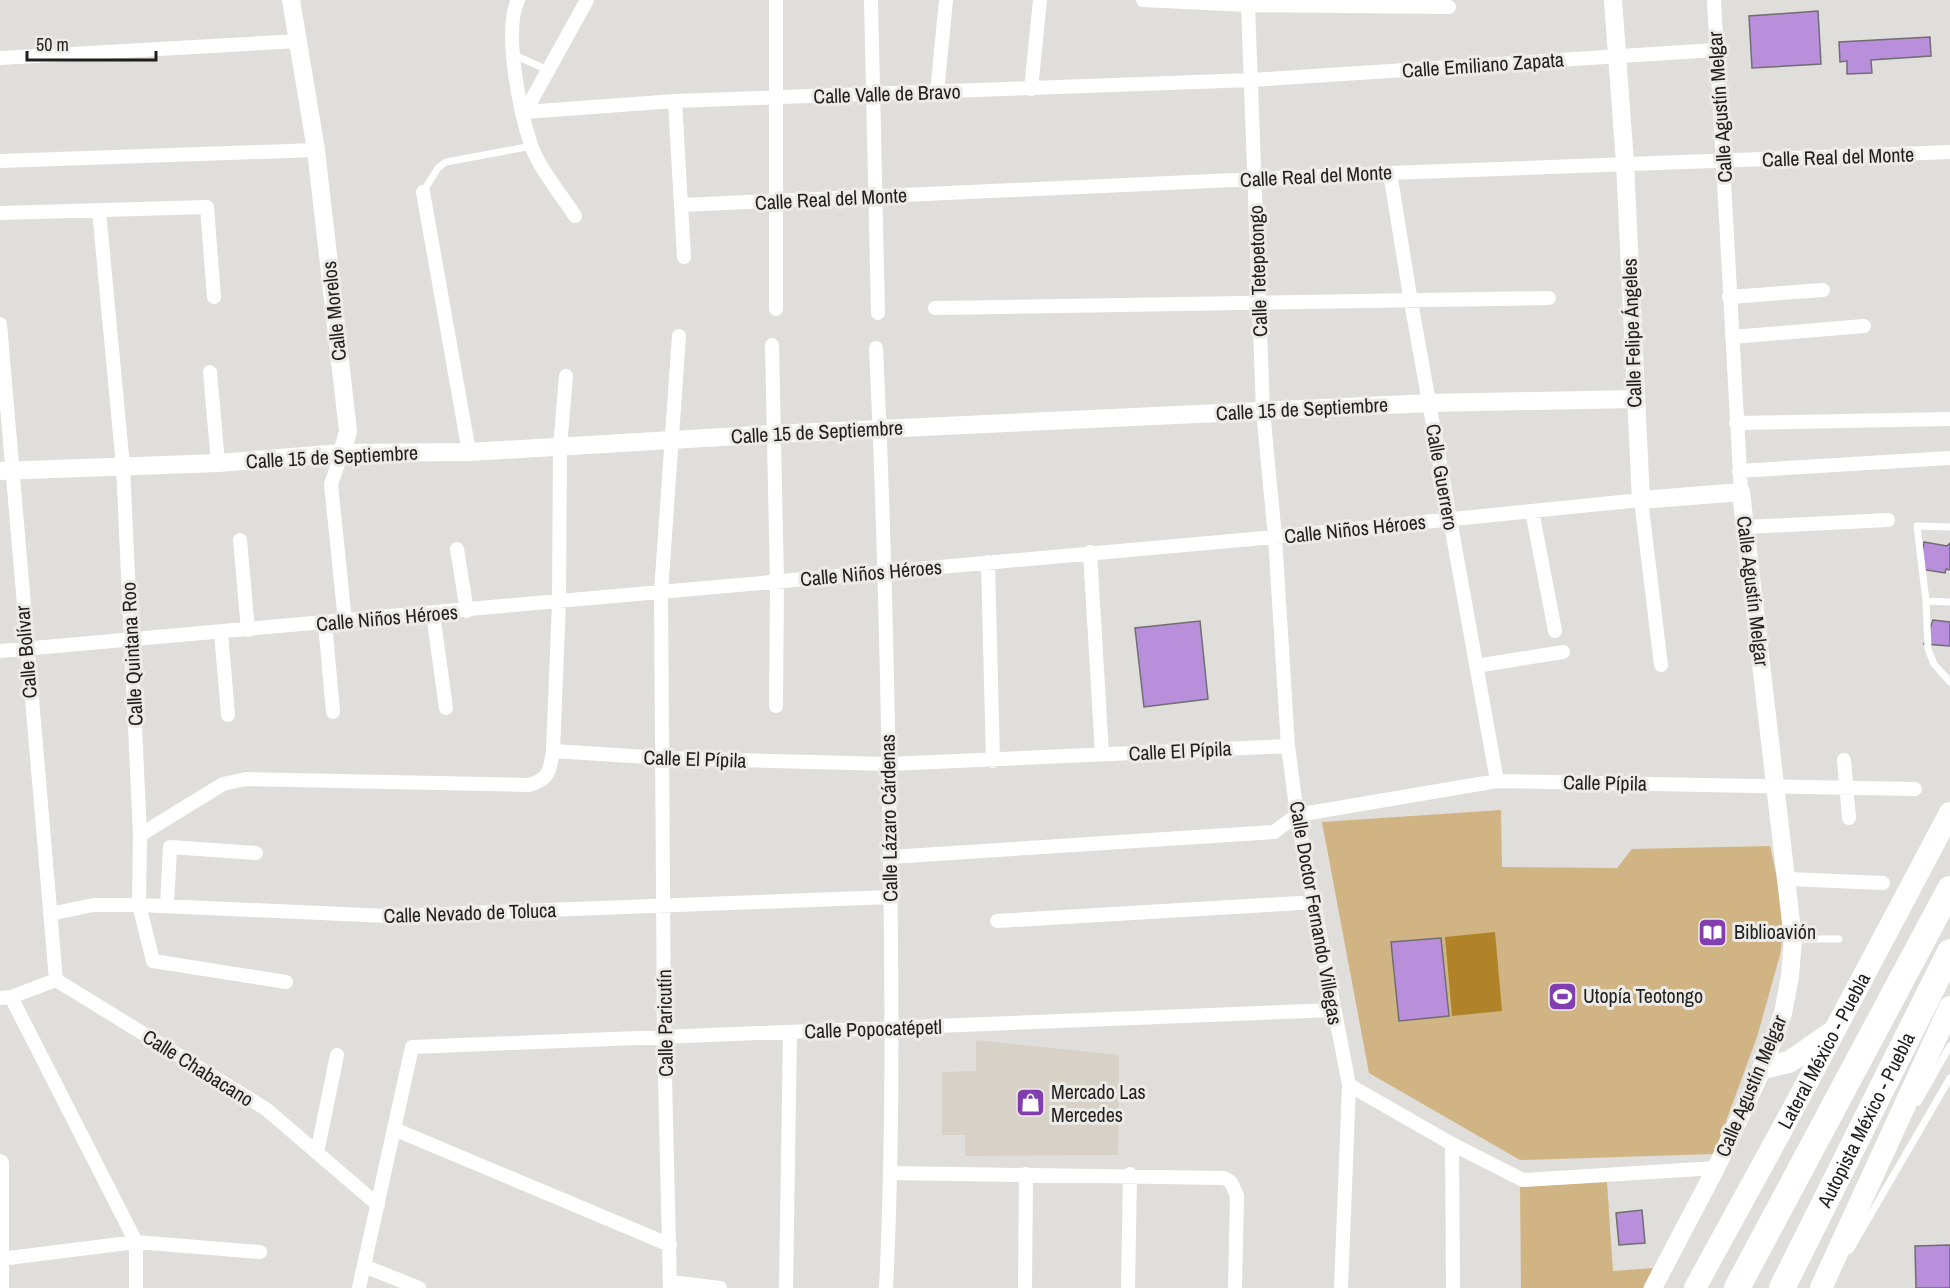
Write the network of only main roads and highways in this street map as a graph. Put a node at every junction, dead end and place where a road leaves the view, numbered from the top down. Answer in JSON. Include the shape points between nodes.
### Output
{"nodes":[{"id":1,"x":1950,"y":813,"type":"edge"},
{"id":2,"x":1950,"y":889,"type":"edge"},
{"id":3,"x":1950,"y":952,"type":"edge"},
{"id":4,"x":1950,"y":1007,"type":"edge"},
{"id":5,"x":1834,"y":1030,"type":"junction"},
{"id":6,"x":1763,"y":1068,"type":"road end"},
{"id":7,"x":1695,"y":1288,"type":"edge"},
{"id":8,"x":1737,"y":1288,"type":"edge"},
{"id":9,"x":1782,"y":1288,"type":"edge"},
{"id":10,"x":1821,"y":1288,"type":"edge"}],
"edges":[{"from":1,"to":5,"type":"highway","name":"Lateral México - Puebla"},
{"from":2,"to":8,"type":"highway","name":"Autopista México - Puebla"},
{"from":3,"to":9,"type":"highway","name":"Autopista México - Puebla"},
{"from":4,"to":10,"type":"highway"},
{"from":5,"to":6,"type":"highway","via":[[1789,1062]]},
{"from":5,"to":7,"type":"highway","name":"Lateral México - Puebla"}]}
